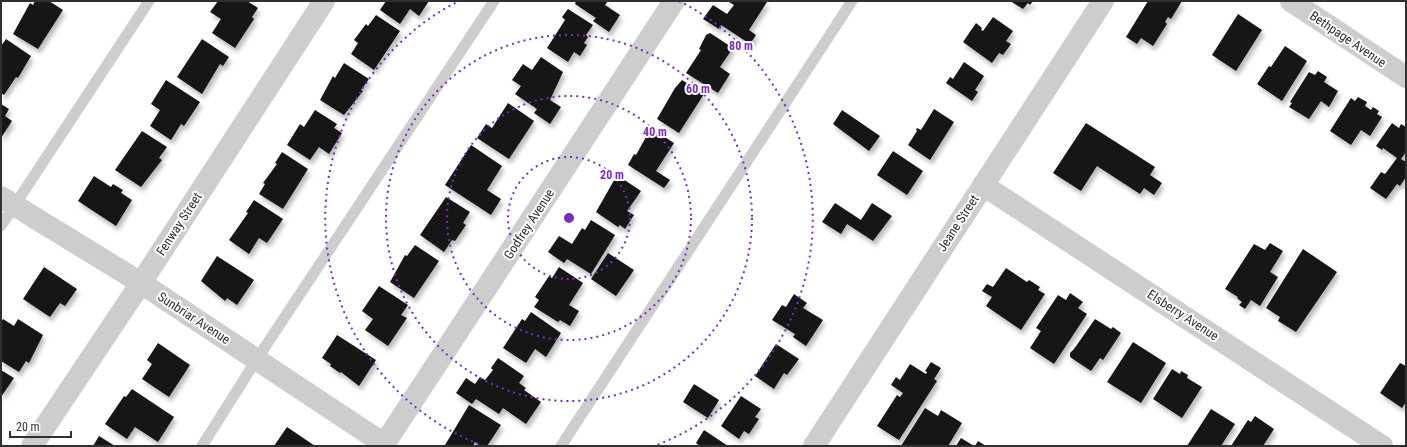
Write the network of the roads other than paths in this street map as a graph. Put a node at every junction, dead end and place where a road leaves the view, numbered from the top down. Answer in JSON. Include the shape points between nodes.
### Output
{"nodes":[{"id":1,"x":149,"y":1,"type":"edge"},
{"id":2,"x":324,"y":1,"type":"edge"},
{"id":3,"x":494,"y":1,"type":"edge"},
{"id":4,"x":674,"y":1,"type":"edge"},
{"id":5,"x":852,"y":1,"type":"edge"},
{"id":6,"x":1103,"y":1,"type":"edge"},
{"id":7,"x":1291,"y":1,"type":"edge"},
{"id":8,"x":1406,"y":77,"type":"edge"},
{"id":9,"x":983,"y":185,"type":"junction"},
{"id":10,"x":8,"y":202,"type":"edge"},
{"id":11,"x":1,"y":226,"type":"edge"},
{"id":12,"x":141,"y":282,"type":"junction"},
{"id":13,"x":257,"y":359,"type":"junction"},
{"id":14,"x":384,"y":445,"type":"edge"},
{"id":15,"x":32,"y":446,"type":"edge"},
{"id":16,"x":202,"y":446,"type":"edge"},
{"id":17,"x":562,"y":446,"type":"edge"},
{"id":18,"x":814,"y":446,"type":"edge"},
{"id":19,"x":1382,"y":446,"type":"edge"}],
"edges":[{"from":1,"to":10,"type":"lane"},
{"from":2,"to":12,"type":"street","name":"Fenway Street"},
{"from":3,"to":13,"type":"lane"},
{"from":4,"to":14,"type":"street","name":"Godfrey Avenue"},
{"from":5,"to":17,"type":"lane"},
{"from":6,"to":9,"type":"street","name":"Jeane Street"},
{"from":7,"to":8,"type":"street","name":"Bethpage Avenue"},
{"from":9,"to":18,"type":"street","name":"Jeane Street"},
{"from":9,"to":19,"type":"street","name":"Elsberry Avenue"},
{"from":10,"to":11,"type":"lane"},
{"from":10,"to":12,"type":"street","name":"Sunbriar Avenue"},
{"from":12,"to":13,"type":"street","name":"Sunbriar Avenue"},
{"from":12,"to":15,"type":"street","name":"Fenway Street"},
{"from":13,"to":14,"type":"street","name":"Sunbriar Avenue"},
{"from":13,"to":16,"type":"lane"}]}
